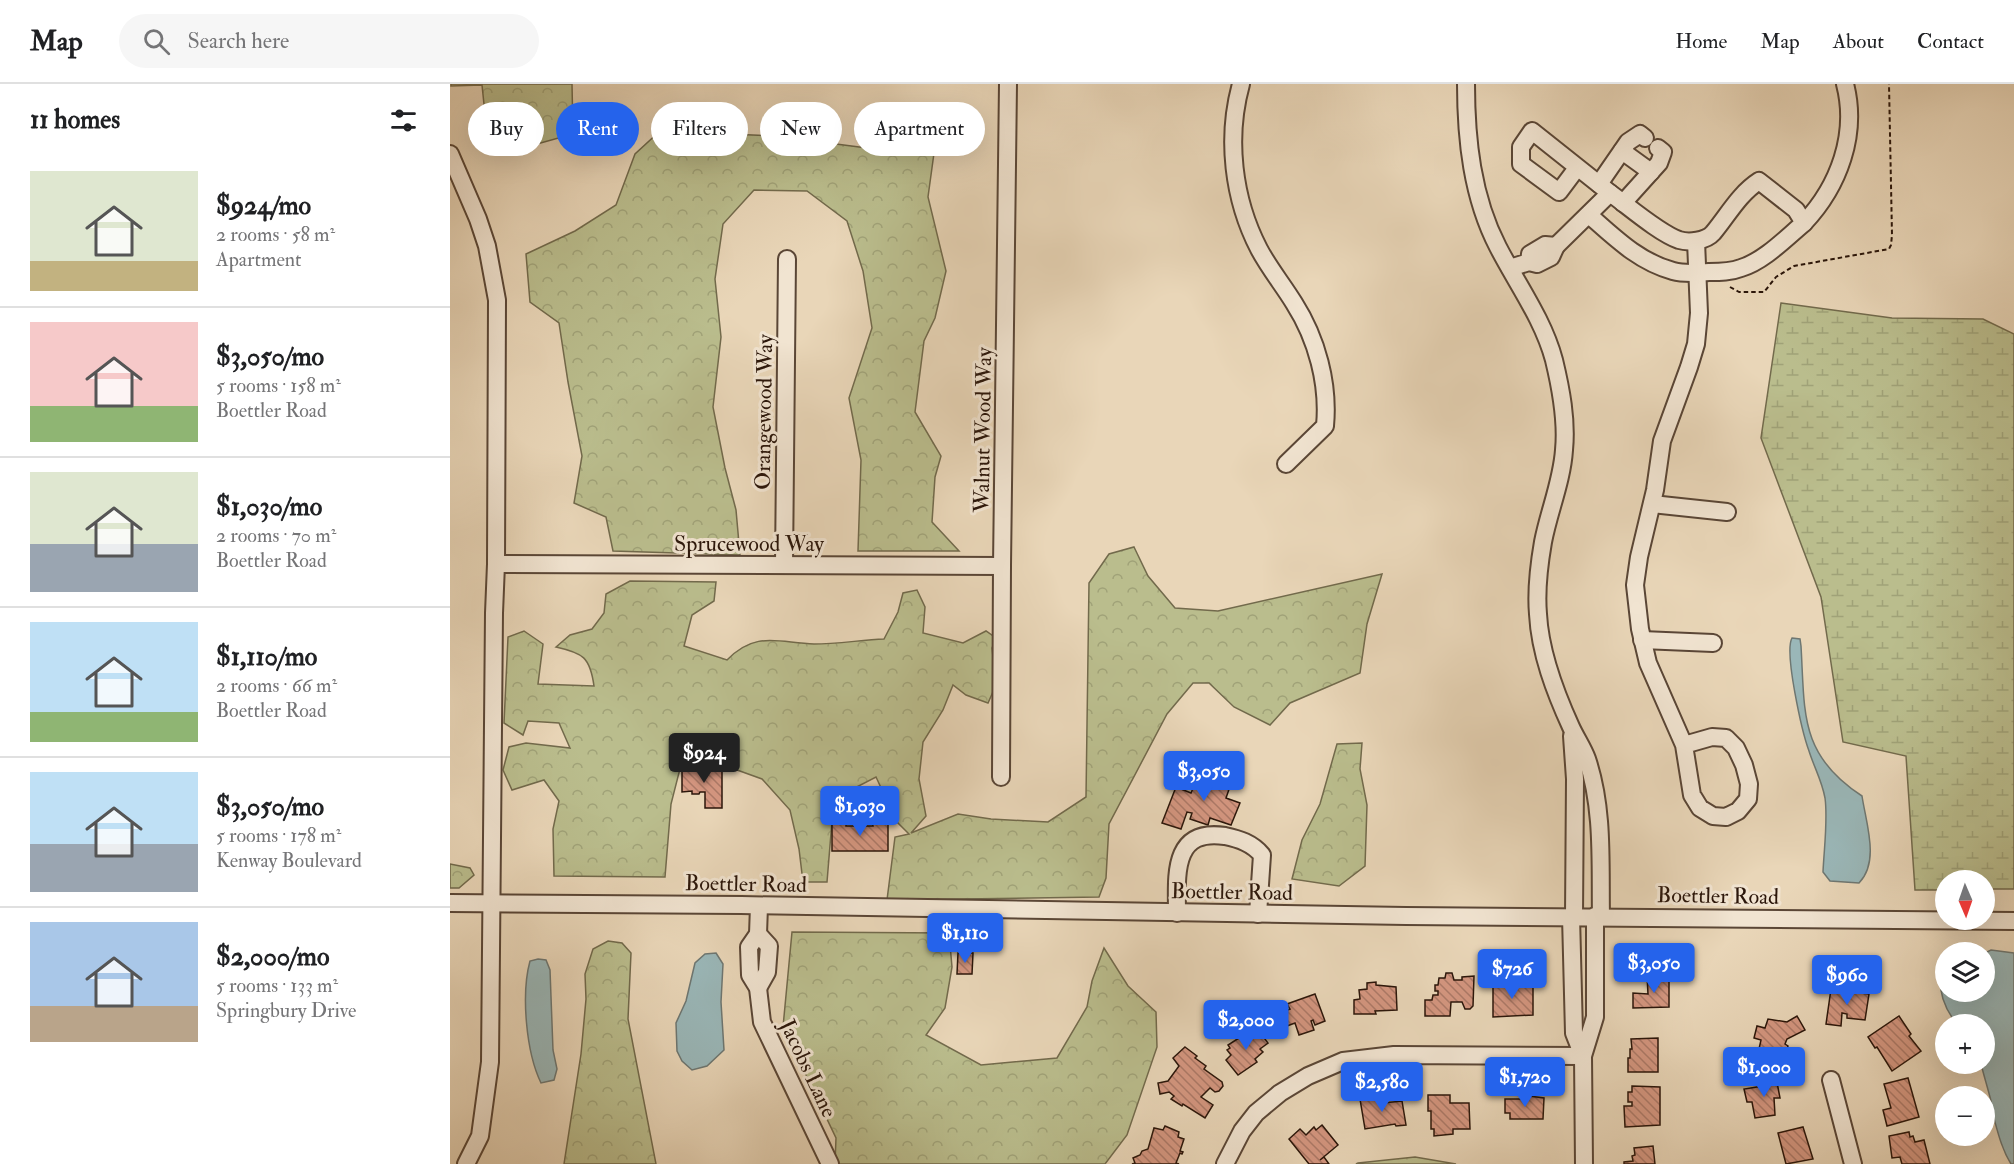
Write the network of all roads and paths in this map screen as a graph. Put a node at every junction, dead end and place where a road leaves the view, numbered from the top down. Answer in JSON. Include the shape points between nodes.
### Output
{"nodes":[{"id":1,"x":1008,"y":84,"type":"edge"},
{"id":2,"x":1240,"y":84,"type":"edge"},
{"id":3,"x":1466,"y":84,"type":"edge"},
{"id":4,"x":1845,"y":84,"type":"edge"},
{"id":5,"x":1889,"y":84,"type":"edge"},
{"id":6,"x":1622,"y":150,"type":"junction"},
{"id":7,"x":450,"y":154,"type":"edge"},
{"id":8,"x":1577,"y":168,"type":"dead end"},
{"id":9,"x":1651,"y":172,"type":"junction"},
{"id":10,"x":1611,"y":193,"type":"junction"},
{"id":11,"x":1589,"y":215,"type":"junction"},
{"id":12,"x":1804,"y":222,"type":"junction"},
{"id":13,"x":1696,"y":241,"type":"junction"},
{"id":14,"x":788,"y":259,"type":"dead end"},
{"id":15,"x":1510,"y":268,"type":"junction"},
{"id":16,"x":1722,"y":272,"type":"junction"},
{"id":17,"x":1698,"y":273,"type":"junction"},
{"id":18,"x":1286,"y":464,"type":"dead end"},
{"id":19,"x":1652,"y":504,"type":"junction"},
{"id":20,"x":1727,"y":512,"type":"dead end"},
{"id":21,"x":496,"y":564,"type":"junction"},
{"id":22,"x":784,"y":565,"type":"junction"},
{"id":23,"x":1002,"y":566,"type":"junction"},
{"id":24,"x":1642,"y":640,"type":"junction"},
{"id":25,"x":1713,"y":643,"type":"dead end"},
{"id":26,"x":1571,"y":726,"type":"junction"},
{"id":27,"x":1684,"y":745,"type":"junction"},
{"id":28,"x":1001,"y":777,"type":"dead end"},
{"id":29,"x":450,"y":903,"type":"edge"},
{"id":30,"x":491,"y":903,"type":"junction"},
{"id":31,"x":759,"y":906,"type":"junction"},
{"id":32,"x":1177,"y":913,"type":"junction"},
{"id":33,"x":1258,"y":914,"type":"junction"},
{"id":34,"x":1573,"y":916,"type":"junction"},
{"id":35,"x":1598,"y":916,"type":"junction"},
{"id":36,"x":2014,"y":921,"type":"edge"},
{"id":37,"x":1583,"y":1056,"type":"junction"},
{"id":38,"x":1831,"y":1080,"type":"dead end"},
{"id":39,"x":466,"y":1164,"type":"edge"},
{"id":40,"x":830,"y":1164,"type":"edge"},
{"id":41,"x":1225,"y":1164,"type":"edge"},
{"id":42,"x":1584,"y":1164,"type":"edge"},
{"id":43,"x":1852,"y":1164,"type":"edge"}],
"edges":[{"from":1,"to":23,"type":"street","name":"Walnut Wood Way"},
{"from":2,"to":18,"type":"street","via":[[1234,106],[1236,185],[1259,249],[1311,335],[1327,405],[1325,426]]},
{"from":3,"to":15,"type":"street","via":[[1471,160],[1480,202]]},
{"from":4,"to":12,"type":"street","via":[[1850,123],[1844,153],[1833,184]]},
{"from":5,"to":16,"type":"path","via":[[1889,249],[1794,266],[1776,277],[1764,292],[1739,292],[1727,285]]},
{"from":6,"to":9,"type":"street"},
{"from":6,"to":9,"type":"street","via":[[1640,134],[1663,152]]},
{"from":6,"to":10,"type":"street"},
{"from":7,"to":21,"type":"street","via":[[487,246],[497,300]]},
{"from":8,"to":10,"type":"street"},
{"from":9,"to":10,"type":"street"},
{"from":10,"to":11,"type":"street"},
{"from":10,"to":13,"type":"street","via":[[1678,240]]},
{"from":11,"to":15,"type":"street","via":[[1556,246],[1551,257],[1537,264],[1529,262]]},
{"from":11,"to":17,"type":"street","via":[[1644,259],[1674,272]]},
{"from":12,"to":13,"type":"street","via":[[1796,210],[1758,181],[1748,188],[1711,236]]},
{"from":12,"to":16,"type":"street","via":[[1773,250],[1742,268]]},
{"from":13,"to":17,"type":"street"},
{"from":14,"to":22,"type":"street","name":"Orangewood Way"},
{"from":15,"to":26,"type":"street","via":[[1533,309],[1553,358],[1563,404],[1564,450],[1543,542],[1538,615],[1555,689]]},
{"from":16,"to":17,"type":"street"},
{"from":17,"to":19,"type":"street","via":[[1696,344],[1662,441]]},
{"from":19,"to":20,"type":"street"},
{"from":19,"to":24,"type":"street","via":[[1635,585]]},
{"from":21,"to":22,"type":"street","name":"Sprucewood Way"},
{"from":21,"to":30,"type":"street"},
{"from":22,"to":23,"type":"street","name":"Sprucewood Way"},
{"from":23,"to":28,"type":"street","name":"Walnut Wood Way"},
{"from":24,"to":25,"type":"street"},
{"from":24,"to":27,"type":"street"},
{"from":26,"to":34,"type":"street","via":[[1575,779]]},
{"from":26,"to":35,"type":"street","via":[[1587,759],[1598,814]]},
{"from":27,"to":27,"type":"street","via":[[1692,795],[1700,808],[1713,816],[1726,817],[1738,811],[1748,799],[1749,784],[1736,748],[1726,738],[1712,737]]},
{"from":29,"to":30,"type":"street","name":"Boettler Road"},
{"from":30,"to":31,"type":"street","name":"Boettler Road"},
{"from":30,"to":39,"type":"street","via":[[490,1062],[480,1136]]},
{"from":31,"to":32,"type":"street","name":"Boettler Road"},
{"from":31,"to":40,"type":"street","name":"Jacobs Lane","via":[[758,934],[769,946],[767,972],[758,988],[762,1022]]},
{"from":32,"to":33,"type":"street","name":"Boettler Road"},
{"from":32,"to":33,"type":"street","via":[[1178,864],[1186,847],[1198,838],[1216,835],[1246,842],[1262,855]]},
{"from":33,"to":34,"type":"street","name":"Boettler Road"},
{"from":34,"to":35,"type":"street","name":"Boettler Road"},
{"from":34,"to":37,"type":"street","via":[[1574,1033]]},
{"from":35,"to":36,"type":"street","name":"Boettler Road"},
{"from":35,"to":37,"type":"street","via":[[1595,1017]]},
{"from":37,"to":41,"type":"street","via":[[1394,1055],[1343,1061],[1308,1076],[1256,1113]]},
{"from":37,"to":42,"type":"street"},
{"from":38,"to":43,"type":"street"}]}
